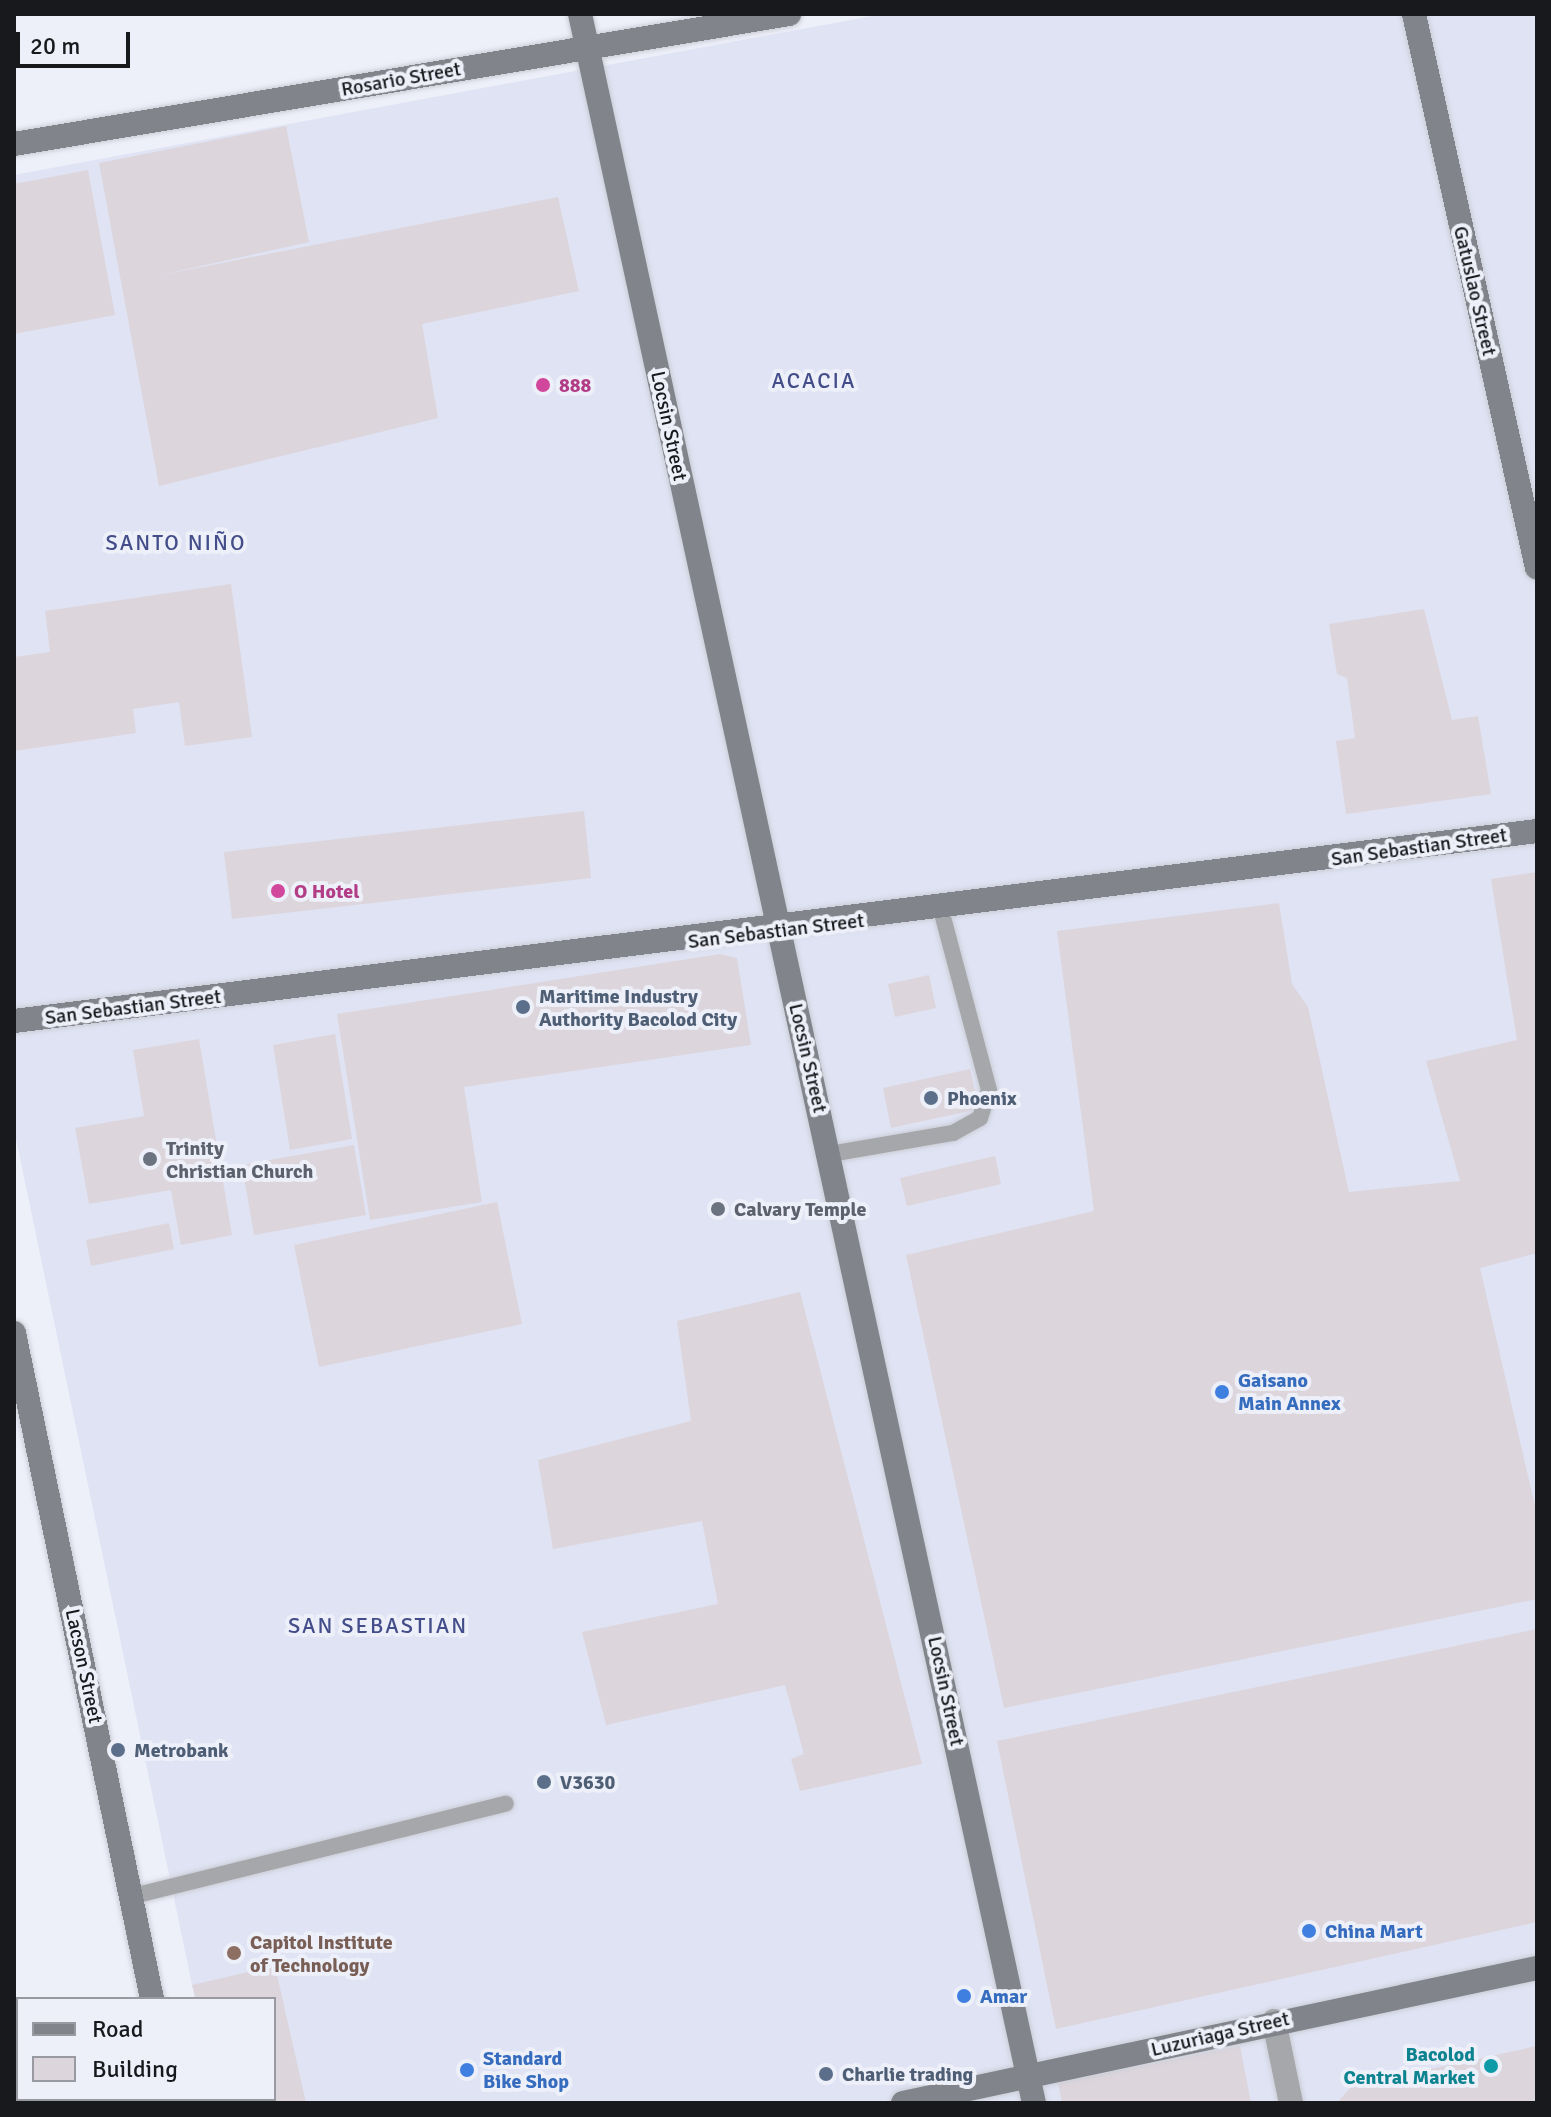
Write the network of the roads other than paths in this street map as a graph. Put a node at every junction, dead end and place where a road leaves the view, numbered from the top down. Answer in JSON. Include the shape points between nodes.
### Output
{"nodes":[{"id":1,"x":580,"y":14,"type":"edge"},
{"id":2,"x":789,"y":14,"type":"edge"},
{"id":3,"x":1414,"y":14,"type":"edge"},
{"id":4,"x":586,"y":47,"type":"junction"},
{"id":5,"x":14,"y":144,"type":"edge"},
{"id":6,"x":1536,"y":559,"type":"edge"},
{"id":7,"x":1537,"y":831,"type":"edge"},
{"id":8,"x":941,"y":910,"type":"junction"},
{"id":9,"x":778,"y":931,"type":"junction"},
{"id":10,"x":14,"y":1021,"type":"edge"},
{"id":11,"x":830,"y":1154,"type":"junction"},
{"id":12,"x":14,"y":1333,"type":"edge"},
{"id":13,"x":506,"y":1804,"type":"dead end"},
{"id":14,"x":133,"y":1896,"type":"junction"},
{"id":15,"x":1537,"y":1968,"type":"edge"},
{"id":16,"x":152,"y":1997,"type":"edge"},
{"id":17,"x":1274,"y":2021,"type":"junction"},
{"id":18,"x":1029,"y":2077,"type":"junction"},
{"id":19,"x":903,"y":2103,"type":"edge"},
{"id":20,"x":1034,"y":2103,"type":"edge"},
{"id":21,"x":1291,"y":2103,"type":"edge"}],
"edges":[{"from":1,"to":4,"type":"street","name":"Locsin Street"},
{"from":2,"to":4,"type":"street","name":"Rosario Street"},
{"from":3,"to":6,"type":"street","name":"Gatuslao Street"},
{"from":4,"to":5,"type":"street","name":"Rosario Street"},
{"from":4,"to":9,"type":"street","name":"Locsin Street"},
{"from":7,"to":8,"type":"street","name":"San Sebastian Street"},
{"from":8,"to":9,"type":"street","name":"San Sebastian Street"},
{"from":8,"to":11,"type":"lane","via":[[989,1090],[980,1118],[953,1133]]},
{"from":9,"to":10,"type":"street","name":"San Sebastian Street"},
{"from":9,"to":11,"type":"street","name":"Locsin Street"},
{"from":11,"to":18,"type":"street","name":"Locsin Street"},
{"from":12,"to":14,"type":"street","name":"Lacson Street"},
{"from":13,"to":14,"type":"lane"},
{"from":14,"to":16,"type":"street","name":"Lacson Street"},
{"from":15,"to":17,"type":"street","name":"Luzuriaga Street"},
{"from":17,"to":18,"type":"street","name":"Luzuriaga Street"},
{"from":17,"to":21,"type":"street"},
{"from":18,"to":19,"type":"street","name":"Luzuriaga Street"},
{"from":18,"to":20,"type":"street","name":"Locsin Street"}]}
